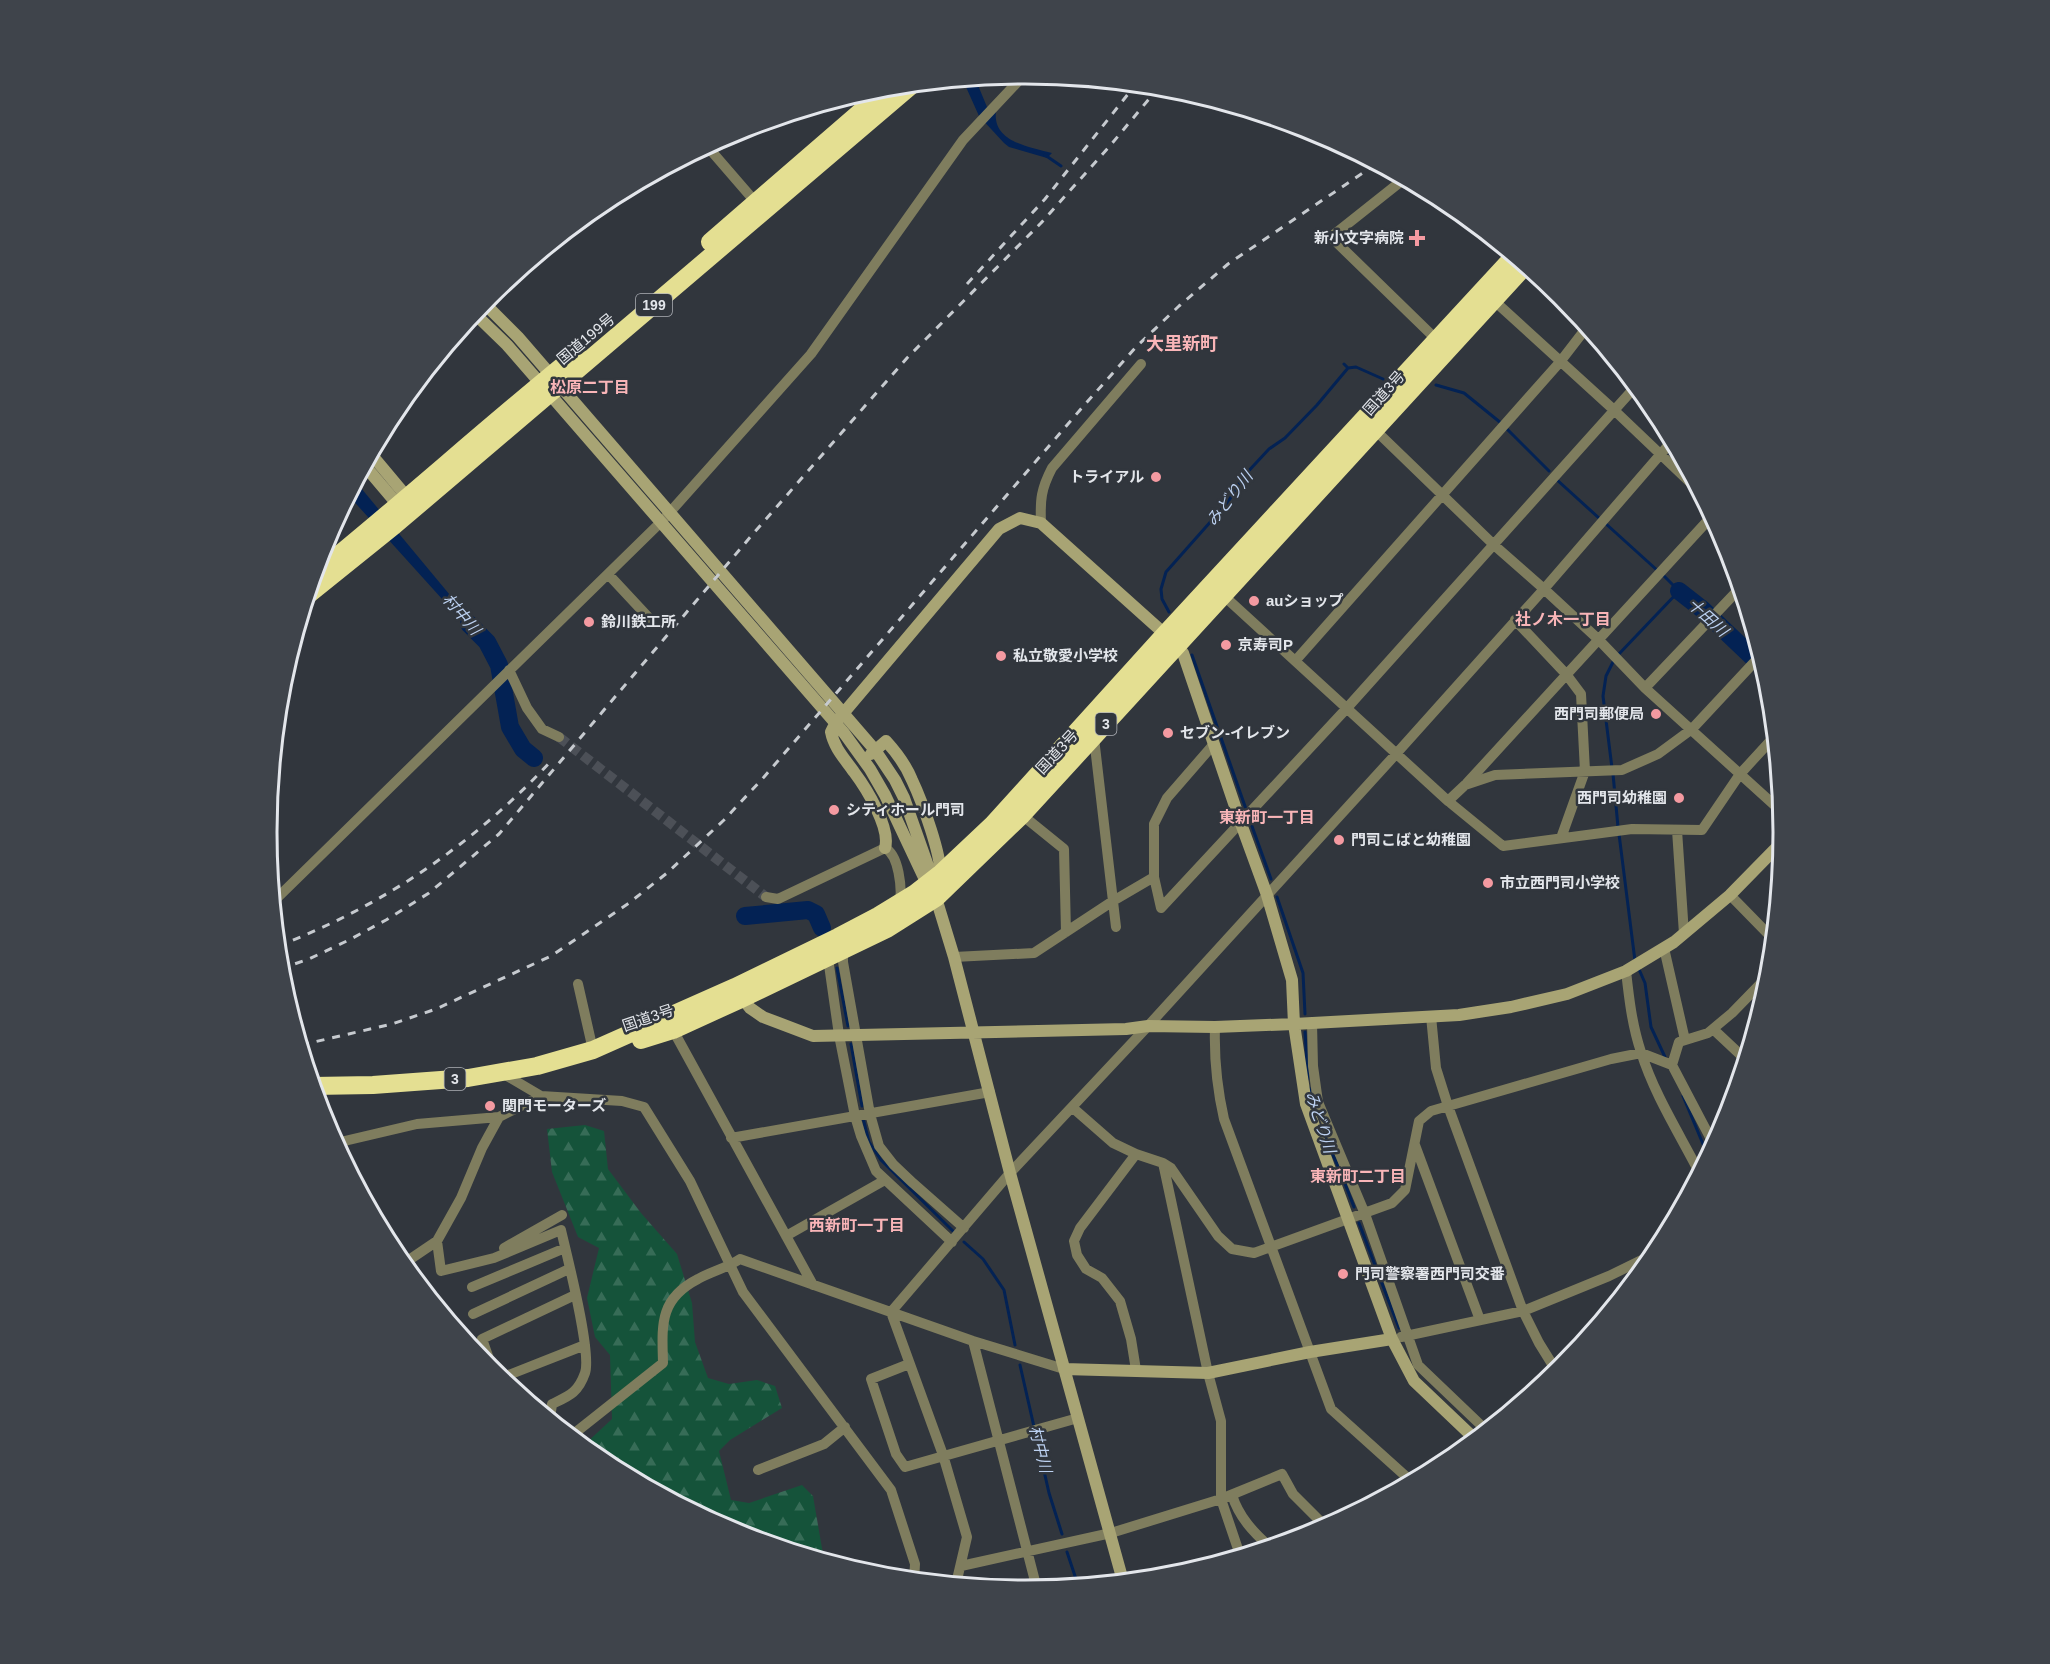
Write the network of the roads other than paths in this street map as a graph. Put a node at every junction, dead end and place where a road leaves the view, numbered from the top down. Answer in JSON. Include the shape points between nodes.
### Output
{"nodes":[{"id":1,"x":1016,"y":84,"type":"edge"},
{"id":2,"x":900,"y":94,"type":"edge"},
{"id":3,"x":876,"y":99,"type":"edge"},
{"id":4,"x":713,"y":153,"type":"edge"},
{"id":5,"x":1398,"y":184,"type":"edge"},
{"id":6,"x":759,"y":207,"type":"junction"},
{"id":7,"x":1509,"y":263,"type":"edge"},
{"id":8,"x":1519,"y":271,"type":"edge"},
{"id":9,"x":1488,"y":295,"type":"junction"},
{"id":10,"x":490,"y":309,"type":"edge"},
{"id":11,"x":481,"y":319,"type":"edge"},
{"id":12,"x":1582,"y":334,"type":"edge"},
{"id":13,"x":1442,"y":345,"type":"junction"},
{"id":14,"x":1560,"y":362,"type":"junction"},
{"id":15,"x":1141,"y":364,"type":"dead end"},
{"id":16,"x":1630,"y":393,"type":"edge"},
{"id":17,"x":1614,"y":410,"type":"junction"},
{"id":18,"x":1369,"y":425,"type":"junction"},
{"id":19,"x":1666,"y":447,"type":"edge"},
{"id":20,"x":1660,"y":454,"type":"junction"},
{"id":21,"x":375,"y":462,"type":"edge"},
{"id":22,"x":370,"y":472,"type":"edge"},
{"id":23,"x":1682,"y":475,"type":"edge"},
{"id":24,"x":1441,"y":495,"type":"junction"},
{"id":25,"x":399,"y":511,"type":"junction"},
{"id":26,"x":1041,"y":523,"type":"junction"},
{"id":27,"x":1706,"y":523,"type":"edge"},
{"id":28,"x":370,"y":537,"type":"junction"},
{"id":29,"x":1494,"y":546,"type":"junction"},
{"id":30,"x":326,"y":567,"type":"edge"},
{"id":31,"x":608,"y":574,"type":"junction"},
{"id":32,"x":320,"y":584,"type":"edge"},
{"id":33,"x":1544,"y":589,"type":"junction"},
{"id":34,"x":1734,"y":594,"type":"edge"},
{"id":35,"x":1223,"y":595,"type":"junction"},
{"id":36,"x":649,"y":618,"type":"dead end"},
{"id":37,"x":1515,"y":620,"type":"junction"},
{"id":38,"x":1598,"y":639,"type":"junction"},
{"id":39,"x":1171,"y":640,"type":"junction"},
{"id":40,"x":1296,"y":660,"type":"junction"},
{"id":41,"x":1754,"y":663,"type":"edge"},
{"id":42,"x":509,"y":670,"type":"junction"},
{"id":43,"x":1566,"y":674,"type":"junction"},
{"id":44,"x":1645,"y":688,"type":"junction"},
{"id":45,"x":1347,"y":708,"type":"junction"},
{"id":46,"x":1692,"y":729,"type":"junction"},
{"id":47,"x":559,"y":737,"type":"tunnel mouth"},
{"id":48,"x":1094,"y":738,"type":"junction"},
{"id":49,"x":1768,"y":743,"type":"edge"},
{"id":50,"x":1213,"y":745,"type":"junction"},
{"id":51,"x":1396,"y":753,"type":"junction"},
{"id":52,"x":853,"y":770,"type":"junction"},
{"id":53,"x":1585,"y":771,"type":"junction"},
{"id":54,"x":1740,"y":774,"type":"junction"},
{"id":55,"x":1465,"y":785,"type":"junction"},
{"id":56,"x":1448,"y":801,"type":"junction"},
{"id":57,"x":1772,"y":803,"type":"edge"},
{"id":58,"x":1022,"y":816,"type":"junction"},
{"id":59,"x":1241,"y":820,"type":"junction"},
{"id":60,"x":1677,"y":830,"type":"junction"},
{"id":61,"x":1561,"y":838,"type":"junction"},
{"id":62,"x":885,"y":848,"type":"junction"},
{"id":63,"x":1772,"y":852,"type":"edge"},
{"id":64,"x":1154,"y":877,"type":"junction"},
{"id":65,"x":934,"y":884,"type":"junction"},
{"id":66,"x":280,"y":895,"type":"edge"},
{"id":67,"x":1267,"y":895,"type":"junction"},
{"id":68,"x":1730,"y":895,"type":"junction"},
{"id":69,"x":766,"y":897,"type":"dead end"},
{"id":70,"x":1113,"y":901,"type":"junction"},
{"id":71,"x":900,"y":902,"type":"junction"},
{"id":72,"x":1116,"y":927,"type":"dead end"},
{"id":73,"x":1066,"y":932,"type":"junction"},
{"id":74,"x":1767,"y":932,"type":"edge"},
{"id":75,"x":1684,"y":933,"type":"junction"},
{"id":76,"x":1664,"y":948,"type":"junction"},
{"id":77,"x":835,"y":955,"type":"junction"},
{"id":78,"x":954,"y":957,"type":"junction"},
{"id":79,"x":1628,"y":969,"type":"junction"},
{"id":80,"x":578,"y":984,"type":"dead end"},
{"id":81,"x":1757,"y":988,"type":"edge"},
{"id":82,"x":738,"y":993,"type":"junction"},
{"id":83,"x":1431,"y":1016,"type":"junction"},
{"id":84,"x":1312,"y":1023,"type":"junction"},
{"id":85,"x":1294,"y":1024,"type":"junction"},
{"id":86,"x":1148,"y":1026,"type":"junction"},
{"id":87,"x":1215,"y":1027,"type":"junction"},
{"id":88,"x":1713,"y":1029,"type":"junction"},
{"id":89,"x":673,"y":1030,"type":"junction"},
{"id":90,"x":974,"y":1033,"type":"junction"},
{"id":91,"x":839,"y":1035,"type":"junction"},
{"id":92,"x":856,"y":1035,"type":"junction"},
{"id":93,"x":1685,"y":1040,"type":"junction"},
{"id":94,"x":593,"y":1050,"type":"junction"},
{"id":95,"x":1641,"y":1053,"type":"junction"},
{"id":96,"x":1739,"y":1053,"type":"edge"},
{"id":97,"x":1672,"y":1065,"type":"junction"},
{"id":98,"x":502,"y":1073,"type":"junction"},
{"id":99,"x":322,"y":1086,"type":"edge"},
{"id":100,"x":990,"y":1092,"type":"junction"},
{"id":101,"x":541,"y":1096,"type":"junction"},
{"id":102,"x":1448,"y":1106,"type":"junction"},
{"id":103,"x":1073,"y":1108,"type":"junction"},
{"id":104,"x":870,"y":1114,"type":"junction"},
{"id":105,"x":855,"y":1116,"type":"junction"},
{"id":106,"x":499,"y":1117,"type":"junction"},
{"id":107,"x":1709,"y":1135,"type":"edge"},
{"id":108,"x":731,"y":1138,"type":"junction"},
{"id":109,"x":344,"y":1141,"type":"edge"},
{"id":110,"x":1413,"y":1142,"type":"junction"},
{"id":111,"x":1136,"y":1154,"type":"junction"},
{"id":112,"x":1163,"y":1163,"type":"junction"},
{"id":113,"x":1695,"y":1165,"type":"edge"},
{"id":114,"x":1010,"y":1173,"type":"junction"},
{"id":115,"x":885,"y":1180,"type":"junction"},
{"id":116,"x":1365,"y":1214,"type":"junction"},
{"id":117,"x":562,"y":1215,"type":"dead end"},
{"id":118,"x":1348,"y":1218,"type":"junction"},
{"id":119,"x":964,"y":1228,"type":"junction"},
{"id":120,"x":786,"y":1236,"type":"junction"},
{"id":121,"x":437,"y":1241,"type":"junction"},
{"id":122,"x":952,"y":1242,"type":"junction"},
{"id":123,"x":1272,"y":1246,"type":"junction"},
{"id":124,"x":565,"y":1248,"type":"junction"},
{"id":125,"x":411,"y":1259,"type":"edge"},
{"id":126,"x":481,"y":1261,"type":"junction"},
{"id":127,"x":729,"y":1266,"type":"junction"},
{"id":128,"x":1632,"y":1268,"type":"edge"},
{"id":129,"x":569,"y":1269,"type":"junction"},
{"id":130,"x":813,"y":1285,"type":"junction"},
{"id":131,"x":472,"y":1287,"type":"dead end"},
{"id":132,"x":575,"y":1295,"type":"junction"},
{"id":133,"x":1523,"y":1311,"type":"junction"},
{"id":134,"x":891,"y":1312,"type":"junction"},
{"id":135,"x":473,"y":1314,"type":"dead end"},
{"id":136,"x":1480,"y":1320,"type":"junction"},
{"id":137,"x":1407,"y":1336,"type":"junction"},
{"id":138,"x":1392,"y":1339,"type":"junction"},
{"id":139,"x":974,"y":1341,"type":"junction"},
{"id":140,"x":585,"y":1345,"type":"junction"},
{"id":141,"x":486,"y":1350,"type":"edge"},
{"id":142,"x":1310,"y":1352,"type":"junction"},
{"id":143,"x":1552,"y":1363,"type":"edge"},
{"id":144,"x":909,"y":1364,"type":"junction"},
{"id":145,"x":1064,"y":1369,"type":"junction"},
{"id":146,"x":1136,"y":1370,"type":"junction"},
{"id":147,"x":1208,"y":1373,"type":"junction"},
{"id":148,"x":510,"y":1374,"type":"edge"},
{"id":149,"x":551,"y":1410,"type":"edge"},
{"id":150,"x":1078,"y":1418,"type":"junction"},
{"id":151,"x":1480,"y":1425,"type":"edge"},
{"id":152,"x":845,"y":1427,"type":"junction"},
{"id":153,"x":578,"y":1431,"type":"edge"},
{"id":154,"x":1469,"y":1433,"type":"edge"},
{"id":155,"x":999,"y":1441,"type":"junction"},
{"id":156,"x":943,"y":1455,"type":"junction"},
{"id":157,"x":758,"y":1470,"type":"dead end"},
{"id":158,"x":1406,"y":1476,"type":"edge"},
{"id":159,"x":1227,"y":1497,"type":"junction"},
{"id":160,"x":1319,"y":1520,"type":"edge"},
{"id":161,"x":1111,"y":1533,"type":"junction"},
{"id":162,"x":1264,"y":1540,"type":"edge"},
{"id":163,"x":1238,"y":1549,"type":"edge"},
{"id":164,"x":1027,"y":1551,"type":"junction"},
{"id":165,"x":961,"y":1566,"type":"junction"},
{"id":166,"x":915,"y":1572,"type":"edge"},
{"id":167,"x":1121,"y":1574,"type":"edge"},
{"id":168,"x":958,"y":1577,"type":"edge"},
{"id":169,"x":1035,"y":1580,"type":"edge"}],
"edges":[{"from":1,"to":31,"type":"street","via":[[963,140],[811,354],[663,520]]},
{"from":2,"to":6,"type":"highway","name":"国道199号","number":"199"},
{"from":3,"to":6,"type":"highway","name":"国道199号","number":"199"},
{"from":4,"to":6,"type":"street"},
{"from":5,"to":13,"type":"street","via":[[1331,237]]},
{"from":6,"to":25,"type":"highway","name":"国道199号","number":"199","via":[[696,254],[501,416]]},
{"from":7,"to":9,"type":"highway","name":"国道3号","number":"3"},
{"from":8,"to":9,"type":"highway","name":"国道3号","number":"3"},
{"from":9,"to":13,"type":"highway","name":"国道3号","number":"3"},
{"from":9,"to":14,"type":"street"},
{"from":10,"to":65,"type":"street","via":[[885,762],[911,817]]},
{"from":11,"to":65,"type":"street","via":[[844,733],[885,795]]},
{"from":12,"to":14,"type":"street"},
{"from":13,"to":18,"type":"highway","name":"国道3号","number":"3"},
{"from":14,"to":17,"type":"street"},
{"from":14,"to":24,"type":"street"},
{"from":15,"to":26,"type":"street","via":[[1052,468],[1040,501]]},
{"from":16,"to":17,"type":"street"},
{"from":17,"to":20,"type":"street"},
{"from":17,"to":29,"type":"street"},
{"from":18,"to":24,"type":"street"},
{"from":18,"to":35,"type":"highway","name":"国道3号","number":"3"},
{"from":18,"to":39,"type":"highway","name":"国道3号","number":"3"},
{"from":19,"to":20,"type":"street"},
{"from":20,"to":23,"type":"street"},
{"from":20,"to":33,"type":"street"},
{"from":21,"to":25,"type":"street"},
{"from":22,"to":25,"type":"street"},
{"from":24,"to":29,"type":"street"},
{"from":24,"to":40,"type":"street"},
{"from":25,"to":28,"type":"highway","name":"国道199号","number":"199"},
{"from":26,"to":39,"type":"street"},
{"from":26,"to":52,"type":"street","via":[[1020,518],[999,529],[836,722],[832,738]]},
{"from":27,"to":38,"type":"street"},
{"from":28,"to":30,"type":"highway","name":"国道199号","number":"199"},
{"from":28,"to":32,"type":"highway","name":"国道199号","number":"199"},
{"from":29,"to":33,"type":"street"},
{"from":29,"to":45,"type":"street"},
{"from":31,"to":36,"type":"street"},
{"from":31,"to":42,"type":"street"},
{"from":33,"to":37,"type":"street"},
{"from":33,"to":38,"type":"street"},
{"from":34,"to":44,"type":"street"},
{"from":35,"to":39,"type":"highway","name":"国道3号","number":"3"},
{"from":35,"to":40,"type":"street"},
{"from":37,"to":43,"type":"street"},
{"from":37,"to":51,"type":"street"},
{"from":38,"to":43,"type":"street"},
{"from":38,"to":44,"type":"street"},
{"from":39,"to":48,"type":"highway","name":"国道3号","number":"3"},
{"from":39,"to":50,"type":"street","via":[[1183,653]]},
{"from":39,"to":65,"type":"highway","name":"国道3号","number":"3"},
{"from":40,"to":45,"type":"street"},
{"from":41,"to":46,"type":"street"},
{"from":42,"to":47,"type":"street","via":[[542,729]]},
{"from":42,"to":66,"type":"street"},
{"from":43,"to":53,"type":"street","via":[[1581,694]]},
{"from":43,"to":55,"type":"street"},
{"from":44,"to":46,"type":"street"},
{"from":45,"to":51,"type":"street"},
{"from":45,"to":59,"type":"street"},
{"from":46,"to":53,"type":"street","via":[[1658,753],[1622,770]]},
{"from":46,"to":54,"type":"street"},
{"from":48,"to":58,"type":"highway","name":"国道3号","number":"3"},
{"from":48,"to":70,"type":"street"},
{"from":49,"to":54,"type":"street"},
{"from":50,"to":59,"type":"street"},
{"from":50,"to":64,"type":"street","via":[[1167,798],[1154,824]]},
{"from":51,"to":56,"type":"street"},
{"from":51,"to":67,"type":"street"},
{"from":52,"to":62,"type":"street","via":[[882,823]]},
{"from":52,"to":65,"type":"street","via":[[886,741],[912,779],[928,824]]},
{"from":53,"to":55,"type":"street","via":[[1495,775]]},
{"from":53,"to":61,"type":"street"},
{"from":54,"to":57,"type":"street"},
{"from":54,"to":60,"type":"street","via":[[1702,830]]},
{"from":55,"to":56,"type":"street"},
{"from":56,"to":61,"type":"street","via":[[1503,846]]},
{"from":58,"to":65,"type":"highway","name":"国道3号","number":"3"},
{"from":58,"to":73,"type":"street","via":[[1064,849]]},
{"from":59,"to":64,"type":"street","via":[[1161,908]]},
{"from":59,"to":67,"type":"street"},
{"from":60,"to":61,"type":"street","via":[[1632,829]]},
{"from":60,"to":75,"type":"street"},
{"from":62,"to":69,"type":"street","via":[[778,898]]},
{"from":62,"to":71,"type":"street","via":[[893,855],[899,875]]},
{"from":63,"to":68,"type":"street"},
{"from":64,"to":70,"type":"street"},
{"from":65,"to":71,"type":"highway","name":"国道3号","number":"3"},
{"from":65,"to":77,"type":"highway","name":"国道3号","number":"3","via":[[887,929]]},
{"from":65,"to":78,"type":"street"},
{"from":67,"to":85,"type":"street","via":[[1292,980]]},
{"from":67,"to":86,"type":"street"},
{"from":68,"to":74,"type":"street"},
{"from":68,"to":75,"type":"street"},
{"from":70,"to":72,"type":"street"},
{"from":70,"to":73,"type":"street"},
{"from":71,"to":82,"type":"highway","name":"国道3号","number":"3"},
{"from":73,"to":78,"type":"street","via":[[1034,953]]},
{"from":75,"to":76,"type":"street"},
{"from":76,"to":79,"type":"street"},
{"from":76,"to":93,"type":"street"},
{"from":77,"to":82,"type":"highway","name":"国道3号","number":"3"},
{"from":77,"to":91,"type":"street"},
{"from":77,"to":92,"type":"street","via":[[843,962]]},
{"from":78,"to":90,"type":"street"},
{"from":79,"to":83,"type":"street","via":[[1567,994],[1511,1007]]},
{"from":79,"to":95,"type":"street","via":[[1632,1019]]},
{"from":80,"to":94,"type":"street"},
{"from":81,"to":88,"type":"street"},
{"from":82,"to":89,"type":"highway","name":"国道3号","number":"3"},
{"from":82,"to":91,"type":"street","via":[[763,1017],[813,1036]]},
{"from":82,"to":94,"type":"highway","name":"国道3号","number":"3"},
{"from":83,"to":84,"type":"street"},
{"from":83,"to":102,"type":"street","via":[[1436,1068]]},
{"from":84,"to":85,"type":"street"},
{"from":84,"to":116,"type":"street","via":[[1318,1102]]},
{"from":85,"to":87,"type":"street"},
{"from":85,"to":118,"type":"street","via":[[1306,1104]]},
{"from":86,"to":87,"type":"street"},
{"from":86,"to":90,"type":"street"},
{"from":86,"to":103,"type":"street"},
{"from":87,"to":123,"type":"street","via":[[1218,1094],[1224,1119]]},
{"from":88,"to":93,"type":"street"},
{"from":88,"to":96,"type":"street"},
{"from":89,"to":94,"type":"highway","name":"国道3号","number":"3","via":[[626,1046]]},
{"from":89,"to":108,"type":"street"},
{"from":90,"to":92,"type":"street"},
{"from":90,"to":100,"type":"street"},
{"from":91,"to":92,"type":"street"},
{"from":91,"to":105,"type":"street"},
{"from":92,"to":104,"type":"street"},
{"from":93,"to":97,"type":"street","via":[[1678,1042]]},
{"from":94,"to":98,"type":"highway","name":"国道3号","number":"3"},
{"from":95,"to":97,"type":"street"},
{"from":95,"to":102,"type":"street"},
{"from":95,"to":113,"type":"street"},
{"from":97,"to":107,"type":"street"},
{"from":98,"to":99,"type":"highway","name":"国道3号","number":"3","via":[[423,1082]]},
{"from":98,"to":101,"type":"street"},
{"from":100,"to":104,"type":"street"},
{"from":100,"to":114,"type":"street"},
{"from":101,"to":106,"type":"street"},
{"from":101,"to":127,"type":"street","via":[[622,1101],[644,1107],[690,1181]]},
{"from":102,"to":110,"type":"street","via":[[1431,1111],[1419,1121]]},
{"from":102,"to":133,"type":"street"},
{"from":103,"to":111,"type":"street","via":[[1113,1143]]},
{"from":103,"to":114,"type":"street"},
{"from":104,"to":105,"type":"street"},
{"from":104,"to":119,"type":"street","via":[[879,1146],[893,1164]]},
{"from":105,"to":108,"type":"street"},
{"from":105,"to":115,"type":"street","via":[[876,1171]]},
{"from":106,"to":109,"type":"street","via":[[417,1124]]},
{"from":106,"to":121,"type":"street"},
{"from":108,"to":120,"type":"street"},
{"from":110,"to":116,"type":"street","via":[[1405,1190],[1392,1203]]},
{"from":110,"to":136,"type":"street"},
{"from":111,"to":112,"type":"street"},
{"from":111,"to":146,"type":"street","via":[[1074,1241],[1086,1269],[1102,1278],[1119,1301]]},
{"from":112,"to":123,"type":"street","via":[[1171,1168],[1218,1236],[1232,1249],[1254,1253]]},
{"from":112,"to":147,"type":"street"},
{"from":114,"to":119,"type":"street"},
{"from":114,"to":145,"type":"street"},
{"from":115,"to":120,"type":"street"},
{"from":115,"to":122,"type":"street"},
{"from":116,"to":118,"type":"street"},
{"from":116,"to":137,"type":"street"},
{"from":117,"to":126,"type":"street"},
{"from":118,"to":123,"type":"street"},
{"from":118,"to":138,"type":"street"},
{"from":119,"to":122,"type":"street"},
{"from":120,"to":130,"type":"street"},
{"from":121,"to":125,"type":"street"},
{"from":121,"to":126,"type":"street","via":[[441,1271]]},
{"from":122,"to":134,"type":"street"},
{"from":123,"to":142,"type":"street"},
{"from":124,"to":126,"type":"street","via":[[561,1230]]},
{"from":124,"to":129,"type":"street"},
{"from":124,"to":131,"type":"street"},
{"from":127,"to":130,"type":"street","via":[[740,1259]]},
{"from":127,"to":152,"type":"street","via":[[743,1292]]},
{"from":127,"to":153,"type":"street","via":[[697,1279],[674,1296],[662,1322],[663,1363]]},
{"from":128,"to":133,"type":"street"},
{"from":129,"to":132,"type":"street"},
{"from":129,"to":135,"type":"street"},
{"from":130,"to":134,"type":"street"},
{"from":132,"to":140,"type":"street"},
{"from":132,"to":141,"type":"street","via":[[482,1339]]},
{"from":133,"to":136,"type":"street"},
{"from":133,"to":143,"type":"street"},
{"from":134,"to":139,"type":"street"},
{"from":134,"to":144,"type":"street"},
{"from":136,"to":137,"type":"street"},
{"from":137,"to":138,"type":"street"},
{"from":137,"to":151,"type":"street","via":[[1418,1365]]},
{"from":138,"to":142,"type":"street"},
{"from":138,"to":154,"type":"street","via":[[1414,1382]]},
{"from":139,"to":145,"type":"street"},
{"from":139,"to":155,"type":"street"},
{"from":140,"to":148,"type":"street"},
{"from":140,"to":149,"type":"street","via":[[585,1372],[573,1394],[552,1404]]},
{"from":142,"to":147,"type":"street"},
{"from":142,"to":158,"type":"street","via":[[1331,1409]]},
{"from":144,"to":156,"type":"street"},
{"from":144,"to":156,"type":"street","via":[[871,1379],[896,1454],[905,1467]]},
{"from":145,"to":146,"type":"street"},
{"from":145,"to":150,"type":"street"},
{"from":146,"to":147,"type":"street"},
{"from":147,"to":159,"type":"street","via":[[1221,1421]]},
{"from":150,"to":155,"type":"street"},
{"from":150,"to":161,"type":"street"},
{"from":152,"to":157,"type":"street","via":[[824,1444]]},
{"from":152,"to":166,"type":"street","via":[[891,1490]]},
{"from":155,"to":156,"type":"street"},
{"from":155,"to":164,"type":"street"},
{"from":156,"to":165,"type":"street","via":[[967,1538]]},
{"from":159,"to":160,"type":"street","via":[[1282,1474],[1293,1494]]},
{"from":159,"to":161,"type":"street"},
{"from":159,"to":162,"type":"street"},
{"from":159,"to":163,"type":"street"},
{"from":161,"to":164,"type":"street"},
{"from":161,"to":167,"type":"street"},
{"from":164,"to":165,"type":"street"},
{"from":164,"to":169,"type":"street"},
{"from":165,"to":168,"type":"street"}]}
